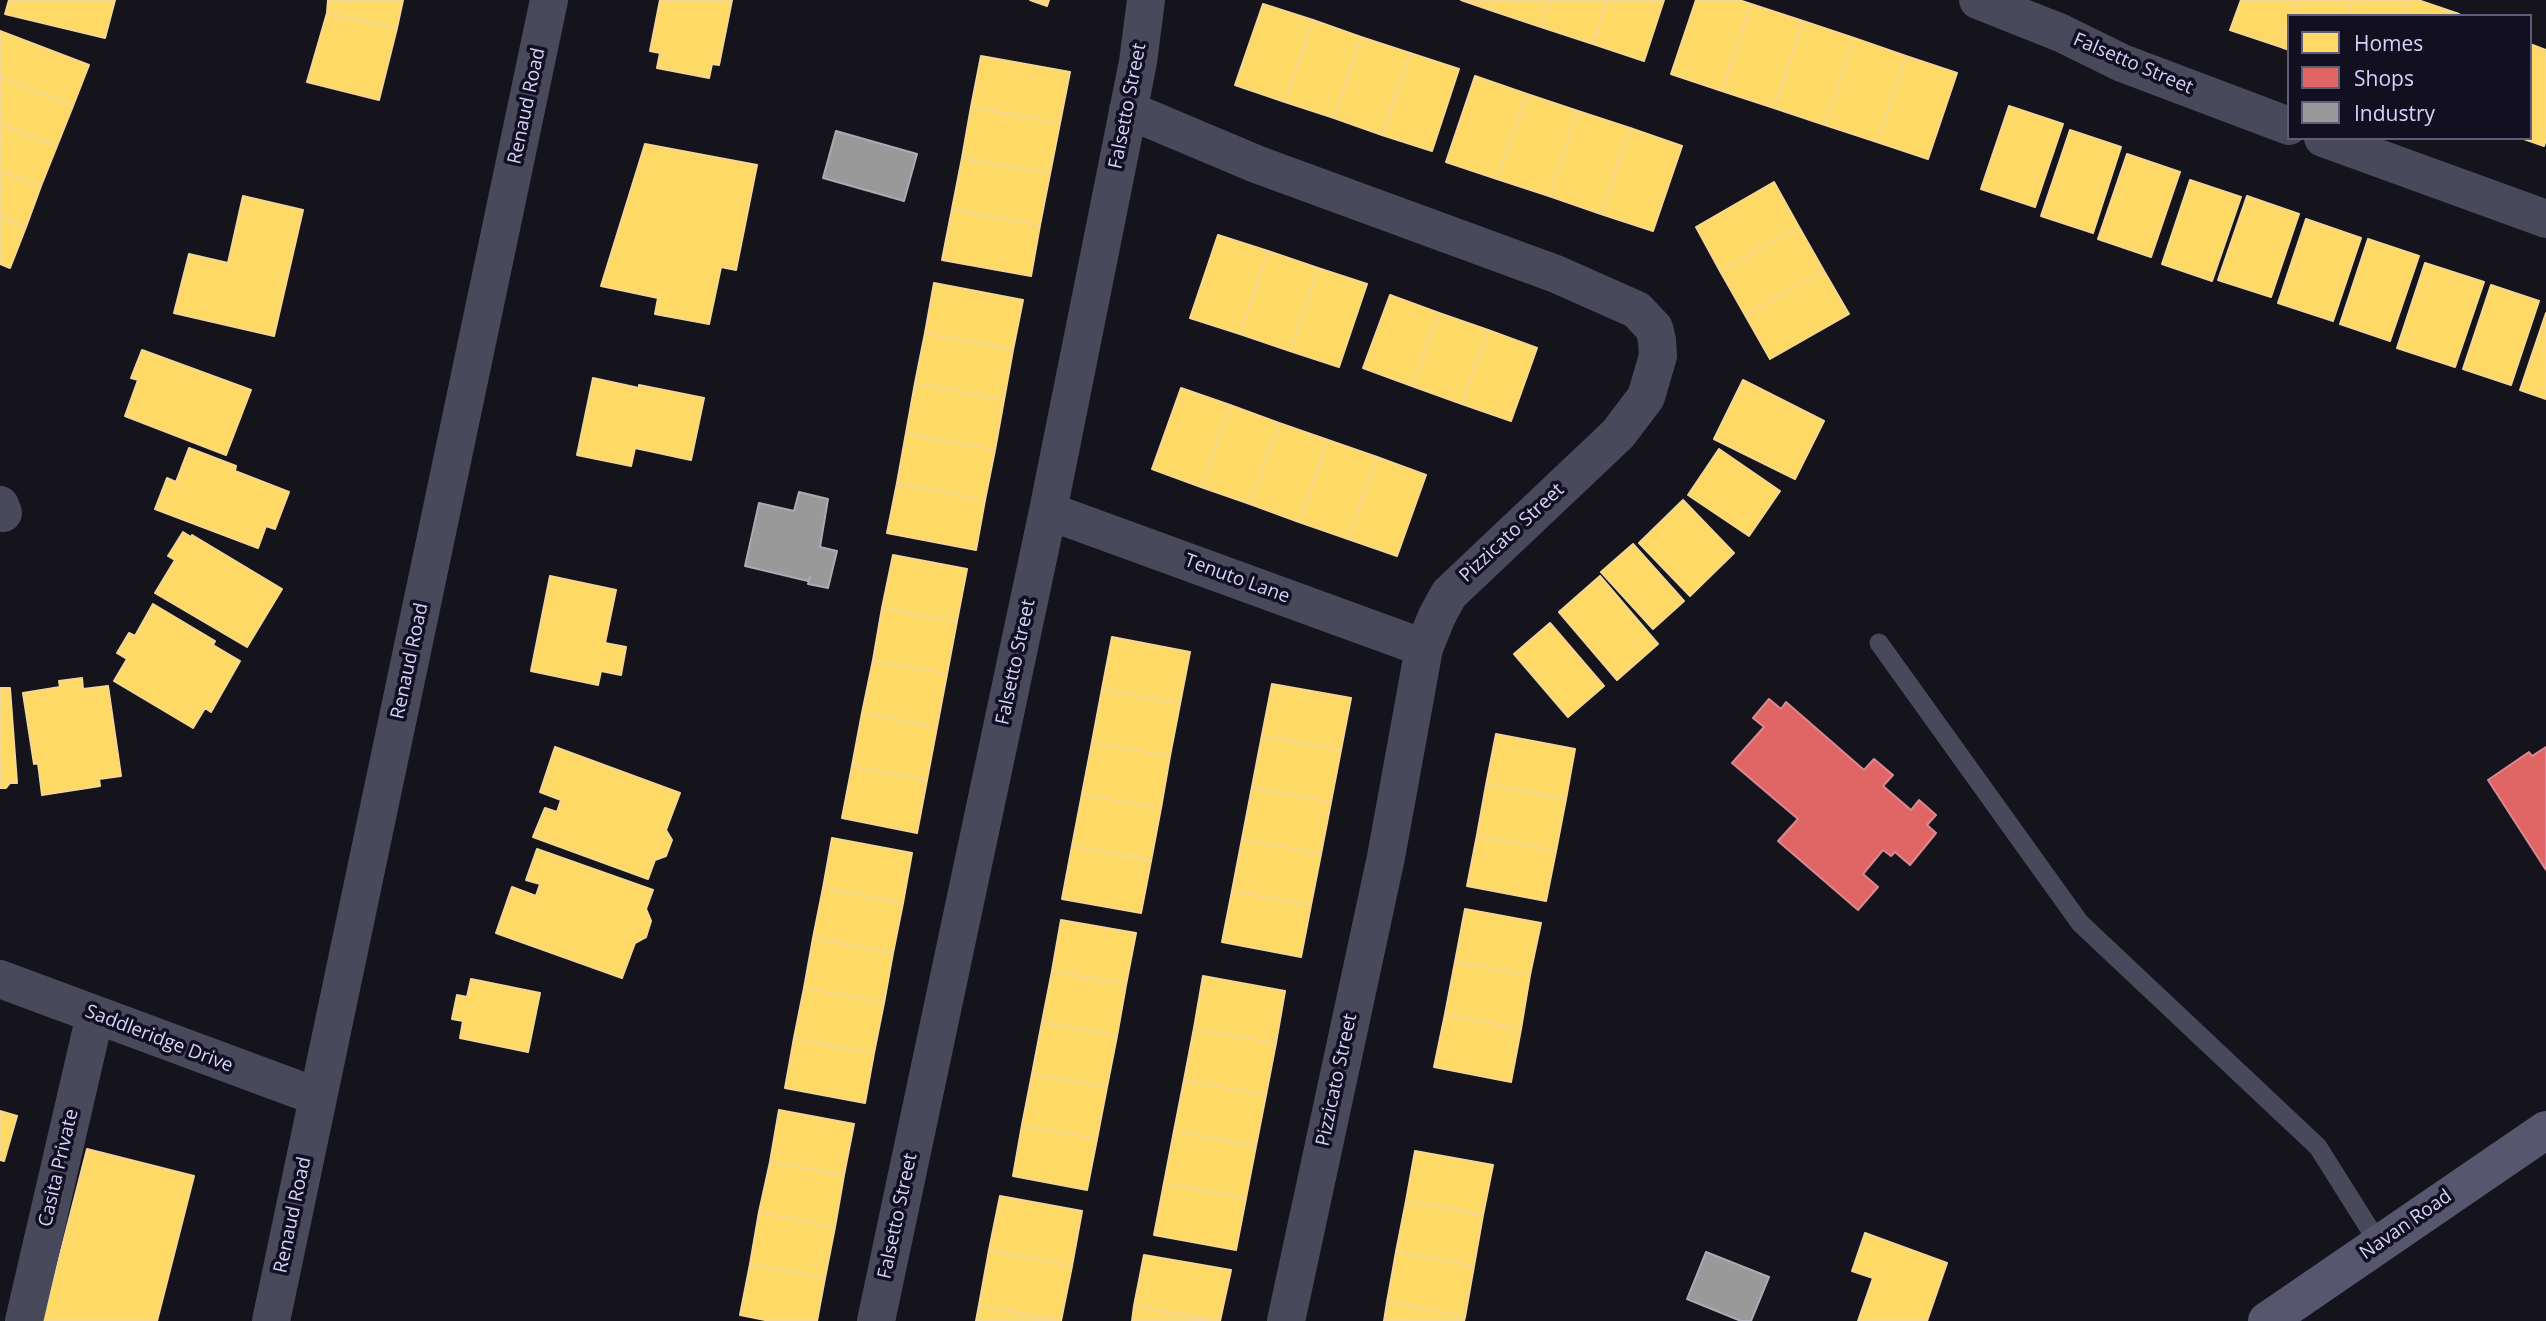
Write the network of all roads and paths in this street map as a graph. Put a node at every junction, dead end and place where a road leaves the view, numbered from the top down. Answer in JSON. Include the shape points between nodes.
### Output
{"nodes":[{"id":1,"x":549,"y":0,"type":"edge"},
{"id":2,"x":1146,"y":0,"type":"edge"},
{"id":3,"x":1978,"y":0,"type":"edge"},
{"id":4,"x":1128,"y":110,"type":"junction"},
{"id":5,"x":2287,"y":125,"type":"edge"},
{"id":6,"x":2329,"y":140,"type":"edge"},
{"id":7,"x":2546,"y":219,"type":"edge"},
{"id":8,"x":1048,"y":511,"type":"junction"},
{"id":9,"x":1879,"y":643,"type":"dead end"},
{"id":10,"x":1424,"y":648,"type":"junction"},
{"id":11,"x":0,"y":979,"type":"edge"},
{"id":12,"x":95,"y":1015,"type":"junction"},
{"id":13,"x":318,"y":1097,"type":"junction"},
{"id":14,"x":2546,"y":1130,"type":"edge"},
{"id":15,"x":2379,"y":1244,"type":"junction"},
{"id":16,"x":23,"y":1321,"type":"edge"},
{"id":17,"x":271,"y":1321,"type":"edge"},
{"id":18,"x":876,"y":1321,"type":"edge"},
{"id":19,"x":1286,"y":1321,"type":"edge"},
{"id":20,"x":2267,"y":1321,"type":"edge"}],
"edges":[{"from":1,"to":13,"type":"street","name":"Renaud Road"},
{"from":2,"to":4,"type":"street","name":"Falsetto Street"},
{"from":3,"to":5,"type":"street","name":"Falsetto Street","via":[[2122,63]]},
{"from":4,"to":8,"type":"street","name":"Falsetto Street"},
{"from":4,"to":10,"type":"street","name":"Pizzicato Street","via":[[1256,164],[1556,274],[1637,310],[1654,328],[1658,356],[1646,397],[1618,434],[1449,594]]},
{"from":6,"to":7,"type":"street"},
{"from":8,"to":10,"type":"street","name":"Tenuto Lane"},
{"from":8,"to":18,"type":"street","name":"Falsetto Street"},
{"from":9,"to":15,"type":"lane","via":[[2080,923],[2318,1147]]},
{"from":10,"to":19,"type":"street","name":"Pizzicato Street","via":[[1383,870]]},
{"from":11,"to":12,"type":"street","name":"Saddleridge Drive"},
{"from":12,"to":13,"type":"street","name":"Saddleridge Drive"},
{"from":12,"to":16,"type":"street","name":"Casita Private"},
{"from":13,"to":17,"type":"street","name":"Renaud Road"},
{"from":14,"to":15,"type":"main road","name":"Navan Road"},
{"from":15,"to":20,"type":"main road","name":"Navan Road"}]}
